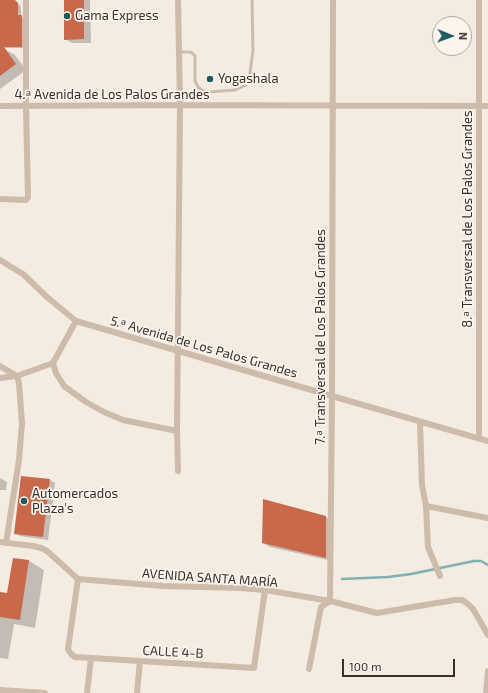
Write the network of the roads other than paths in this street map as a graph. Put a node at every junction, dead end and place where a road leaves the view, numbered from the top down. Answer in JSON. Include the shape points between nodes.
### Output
{"nodes":[{"id":1,"x":26,"y":0,"type":"edge"},
{"id":2,"x":178,"y":0,"type":"edge"},
{"id":3,"x":252,"y":0,"type":"edge"},
{"id":4,"x":332,"y":0,"type":"edge"},
{"id":5,"x":479,"y":0,"type":"edge"},
{"id":6,"x":179,"y":52,"type":"junction"},
{"id":7,"x":180,"y":105,"type":"junction"},
{"id":8,"x":0,"y":106,"type":"edge"},
{"id":9,"x":26,"y":106,"type":"junction"},
{"id":10,"x":333,"y":106,"type":"junction"},
{"id":11,"x":479,"y":106,"type":"junction"},
{"id":12,"x":488,"y":106,"type":"edge"},
{"id":13,"x":0,"y":199,"type":"edge"},
{"id":14,"x":0,"y":260,"type":"edge"},
{"id":15,"x":76,"y":321,"type":"junction"},
{"id":16,"x":177,"y":350,"type":"junction"},
{"id":17,"x":53,"y":363,"type":"junction"},
{"id":18,"x":0,"y":366,"type":"edge"},
{"id":19,"x":17,"y":376,"type":"junction"},
{"id":20,"x":0,"y":378,"type":"edge"},
{"id":21,"x":332,"y":396,"type":"junction"},
{"id":22,"x":420,"y":422,"type":"junction"},
{"id":23,"x":177,"y":431,"type":"junction"},
{"id":24,"x":479,"y":438,"type":"junction"},
{"id":25,"x":488,"y":441,"type":"edge"},
{"id":26,"x":178,"y":471,"type":"dead end"},
{"id":27,"x":426,"y":506,"type":"junction"},
{"id":28,"x":488,"y":518,"type":"edge"},
{"id":29,"x":3,"y":542,"type":"edge"},
{"id":30,"x":440,"y":576,"type":"dead end"},
{"id":31,"x":78,"y":579,"type":"junction"},
{"id":32,"x":265,"y":590,"type":"junction"},
{"id":33,"x":330,"y":601,"type":"junction"},
{"id":34,"x":488,"y":635,"type":"edge"},
{"id":35,"x":91,"y":658,"type":"junction"},
{"id":36,"x":140,"y":661,"type":"junction"},
{"id":37,"x":309,"y":669,"type":"dead end"},
{"id":38,"x":488,"y":671,"type":"edge"},
{"id":39,"x":0,"y":690,"type":"edge"},
{"id":40,"x":45,"y":693,"type":"edge"},
{"id":41,"x":87,"y":693,"type":"edge"},
{"id":42,"x":137,"y":693,"type":"edge"},
{"id":43,"x":486,"y":693,"type":"edge"}],
"edges":[{"from":1,"to":9,"type":"street"},
{"from":2,"to":6,"type":"street"},
{"from":3,"to":6,"type":"lane","via":[[252,51],[246,85],[235,90],[203,91],[195,81],[195,56],[191,52]]},
{"from":4,"to":10,"type":"street","name":"7.ª Transversal de Los Palos Grandes"},
{"from":5,"to":11,"type":"street","name":"8.ª Transversal de Los Palos Grandes"},
{"from":6,"to":7,"type":"street"},
{"from":7,"to":9,"type":"street","name":"4.ª Avenida de Los Palos Grandes"},
{"from":7,"to":10,"type":"street","name":"4.ª Avenida de Los Palos Grandes"},
{"from":7,"to":16,"type":"street"},
{"from":8,"to":9,"type":"street","name":"4.ª Avenida de Los Palos Grandes"},
{"from":9,"to":13,"type":"street","via":[[28,197],[26,200]]},
{"from":10,"to":11,"type":"street","name":"4.ª Avenida de Los Palos Grandes"},
{"from":10,"to":21,"type":"street","name":"7.ª Transversal de Los Palos Grandes"},
{"from":11,"to":12,"type":"street","name":"4.ª Avenida de Los Palos Grandes"},
{"from":11,"to":24,"type":"street","name":"8.ª Transversal de Los Palos Grandes"},
{"from":14,"to":15,"type":"street","name":"5.ª Avenida de Los Palos Grandes","via":[[24,274]]},
{"from":15,"to":16,"type":"street","name":"5.ª Avenida de Los Palos Grandes"},
{"from":15,"to":17,"type":"street"},
{"from":16,"to":21,"type":"street","name":"5.ª Avenida de Los Palos Grandes"},
{"from":16,"to":23,"type":"street"},
{"from":17,"to":19,"type":"street"},
{"from":17,"to":23,"type":"street","via":[[64,386],[98,409],[123,420]]},
{"from":18,"to":19,"type":"street"},
{"from":19,"to":20,"type":"street"},
{"from":19,"to":29,"type":"street","via":[[20,383],[22,423],[20,460]]},
{"from":21,"to":22,"type":"street","name":"5.ª Avenida de Los Palos Grandes"},
{"from":21,"to":33,"type":"street","name":"7.ª Transversal de Los Palos Grandes"},
{"from":22,"to":24,"type":"street","name":"5.ª Avenida de Los Palos Grandes"},
{"from":22,"to":27,"type":"street","via":[[422,485]]},
{"from":23,"to":26,"type":"street"},
{"from":24,"to":25,"type":"street","name":"5.ª Avenida de Los Palos Grandes"},
{"from":27,"to":28,"type":"street"},
{"from":27,"to":30,"type":"street","via":[[428,547]]},
{"from":29,"to":31,"type":"street","via":[[42,548]]},
{"from":31,"to":32,"type":"street","name":"AVENIDA SANTA MARÍA"},
{"from":31,"to":35,"type":"street","name":"CALLE 4-B","via":[[68,649],[75,657]]},
{"from":32,"to":33,"type":"street","name":"AVENIDA SANTA MARÍA"},
{"from":32,"to":36,"type":"street","name":"CALLE 4-B","via":[[254,668]]},
{"from":33,"to":34,"type":"street","name":"AVENIDA SANTA MARÍA","via":[[377,613],[462,600],[473,609]]},
{"from":33,"to":37,"type":"street","via":[[321,607]]},
{"from":35,"to":36,"type":"street","name":"CALLE 4-B"},
{"from":35,"to":41,"type":"street"},
{"from":36,"to":42,"type":"street"},
{"from":38,"to":43,"type":"street"},
{"from":39,"to":40,"type":"street"}]}
